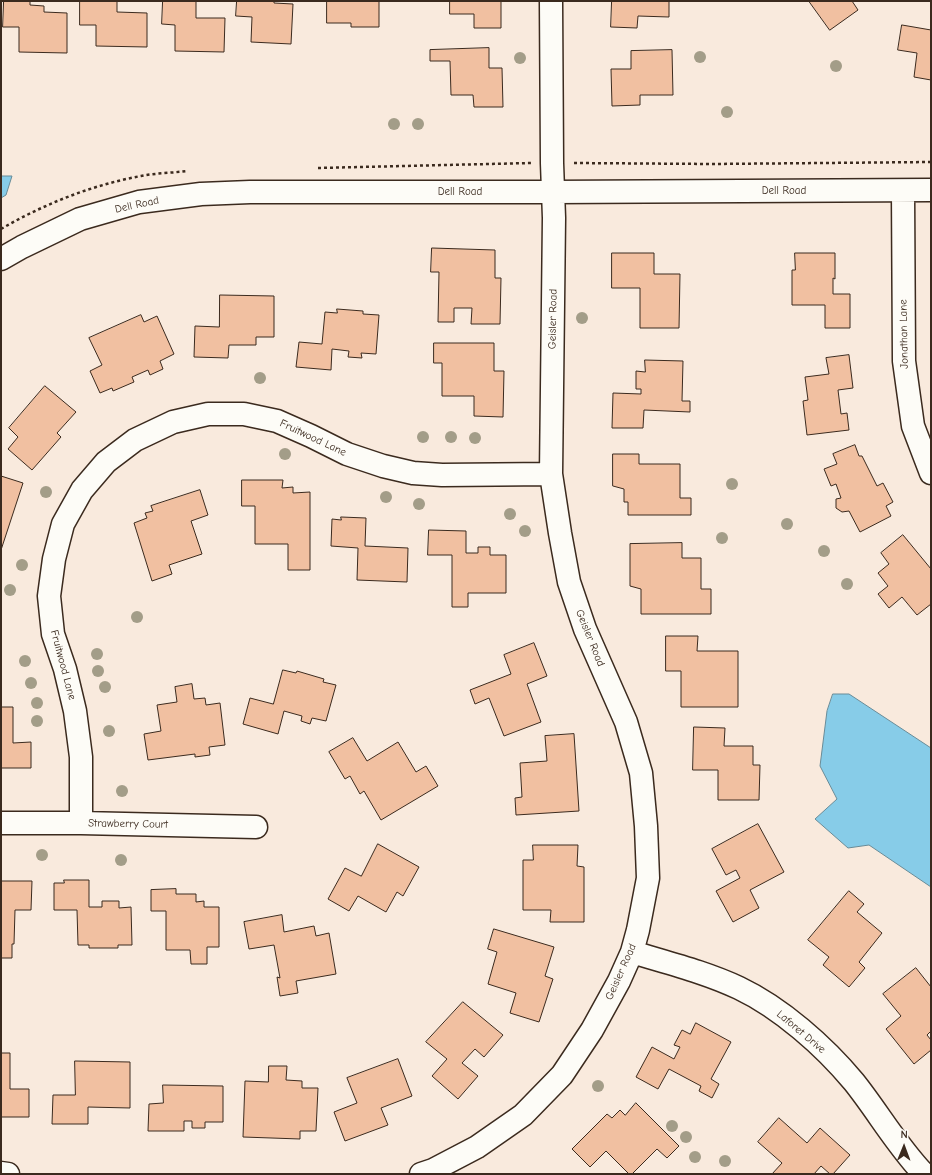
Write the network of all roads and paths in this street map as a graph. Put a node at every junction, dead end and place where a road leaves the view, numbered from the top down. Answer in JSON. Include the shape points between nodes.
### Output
{"nodes":[{"id":1,"x":551,"y":1,"type":"edge"},
{"id":2,"x":931,"y":190,"type":"edge"},
{"id":3,"x":903,"y":191,"type":"junction"},
{"id":4,"x":553,"y":192,"type":"junction"},
{"id":5,"x":1,"y":260,"type":"edge"},
{"id":6,"x":931,"y":473,"type":"edge"},
{"id":7,"x":551,"y":474,"type":"junction"},
{"id":8,"x":1,"y":823,"type":"edge"},
{"id":9,"x":81,"y":823,"type":"junction"},
{"id":10,"x":256,"y":827,"type":"dead end"},
{"id":11,"x":632,"y":952,"type":"junction"},
{"id":12,"x":1,"y":1173,"type":"edge"},
{"id":13,"x":8,"y":1174,"type":"edge"},
{"id":14,"x":421,"y":1174,"type":"edge"},
{"id":15,"x":924,"y":1174,"type":"edge"}],
"edges":[{"from":1,"to":4,"type":"street","name":"Geisler Road"},
{"from":2,"to":3,"type":"street","name":"Dell Road"},
{"from":3,"to":4,"type":"street","name":"Dell Road"},
{"from":3,"to":6,"type":"street","name":"Jonathan Lane","via":[[904,361],[913,426]]},
{"from":4,"to":5,"type":"street","name":"Dell Road","via":[[201,194],[139,202],[80,220],[22,247]]},
{"from":4,"to":7,"type":"street","name":"Geisler Road"},
{"from":7,"to":9,"type":"street","name":"Fruitwood Lane","via":[[413,473],[347,454],[277,421],[244,414],[208,414],[173,422],[130,444],[106,462],[82,490],[63,524],[49,596],[53,634],[65,669],[76,719],[81,757]]},
{"from":7,"to":11,"type":"street","name":"Geisler Road","via":[[569,582],[585,629],[626,722],[641,773],[648,878]]},
{"from":8,"to":9,"type":"street","name":"Strawberry Court"},
{"from":9,"to":10,"type":"street","name":"Strawberry Court"},
{"from":11,"to":14,"type":"street","name":"Geisler Road","via":[[592,1030],[562,1075],[523,1115],[477,1147]]},
{"from":11,"to":15,"type":"street","name":"Laforet Drive","via":[[739,989],[781,1014],[819,1046],[853,1082]]},
{"from":12,"to":13,"type":"street"}]}
